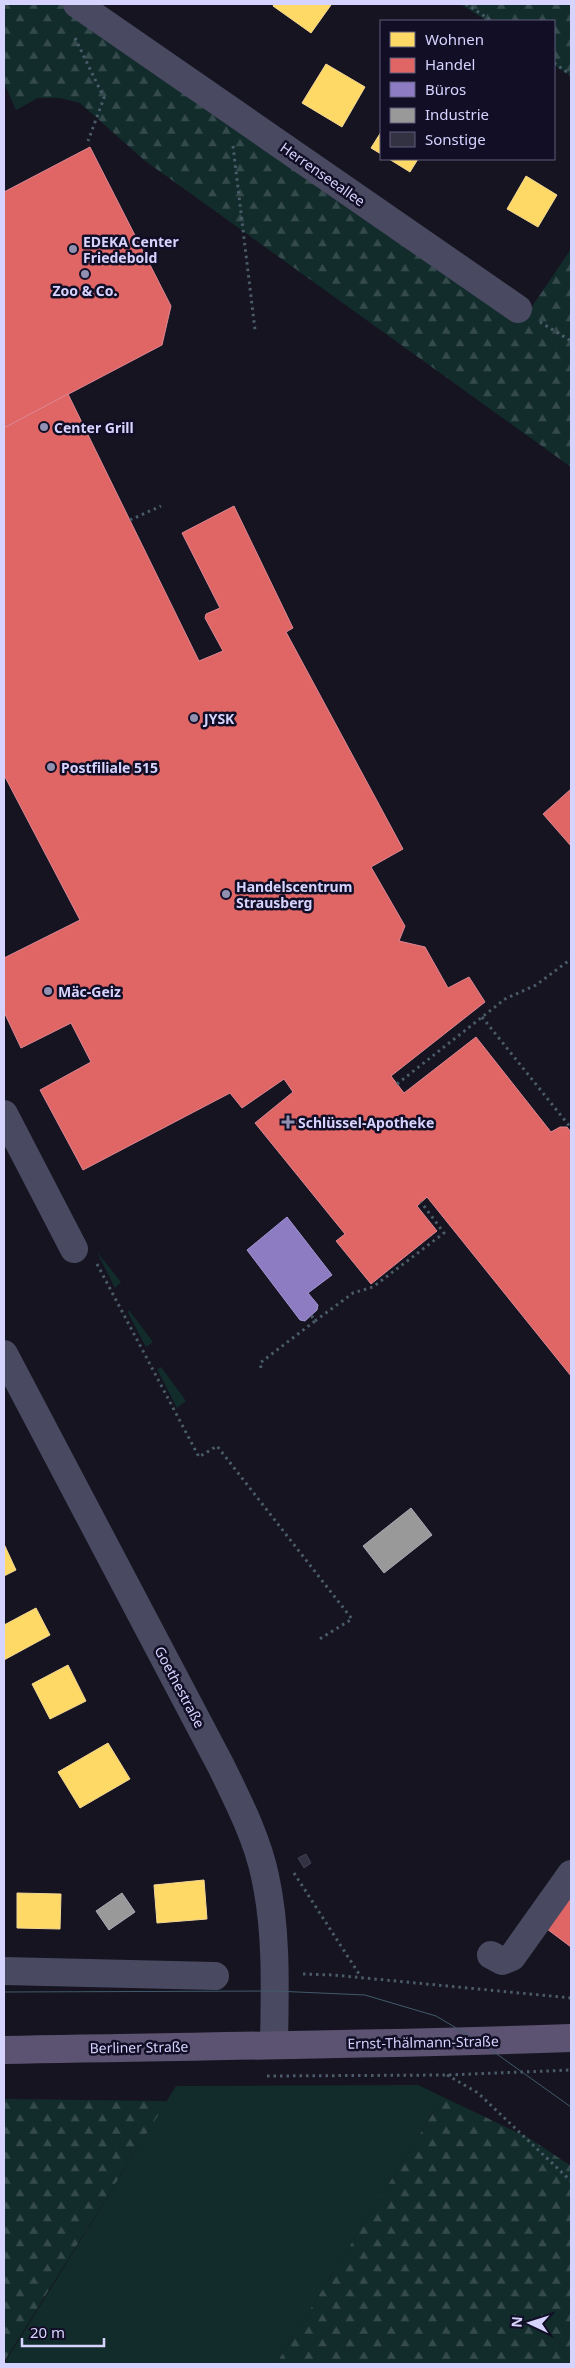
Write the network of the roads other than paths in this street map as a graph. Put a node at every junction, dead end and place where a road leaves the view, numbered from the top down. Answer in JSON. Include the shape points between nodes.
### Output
{"nodes":[{"id":1,"x":74,"y":17,"type":"edge"},
{"id":2,"x":518,"y":309,"type":"road end"},
{"id":3,"x":4,"y":1114,"type":"edge"},
{"id":4,"x":84,"y":1254,"type":"road end"},
{"id":5,"x":4,"y":1354,"type":"edge"},
{"id":6,"x":571,"y":1874,"type":"edge"},
{"id":7,"x":491,"y":1955,"type":"dead end"},
{"id":8,"x":4,"y":1971,"type":"edge"},
{"id":9,"x":215,"y":1976,"type":"dead end"},
{"id":10,"x":571,"y":2038,"type":"edge"},
{"id":11,"x":274,"y":2044,"type":"junction"},
{"id":12,"x":4,"y":2050,"type":"edge"}],
"edges":[{"from":1,"to":2,"type":"street","name":"Herrenseeallee","via":[[228,108]]},
{"from":3,"to":4,"type":"street"},
{"from":5,"to":11,"type":"street","name":"Goethestraße","via":[[243,1812],[265,1876],[276,1974]]},
{"from":6,"to":7,"type":"street","via":[[512,1957],[502,1961]]},
{"from":8,"to":9,"type":"street"},
{"from":10,"to":11,"type":"main road","name":"Ernst-Thälmann-Straße"},
{"from":11,"to":12,"type":"main road","name":"Berliner Straße"}]}
